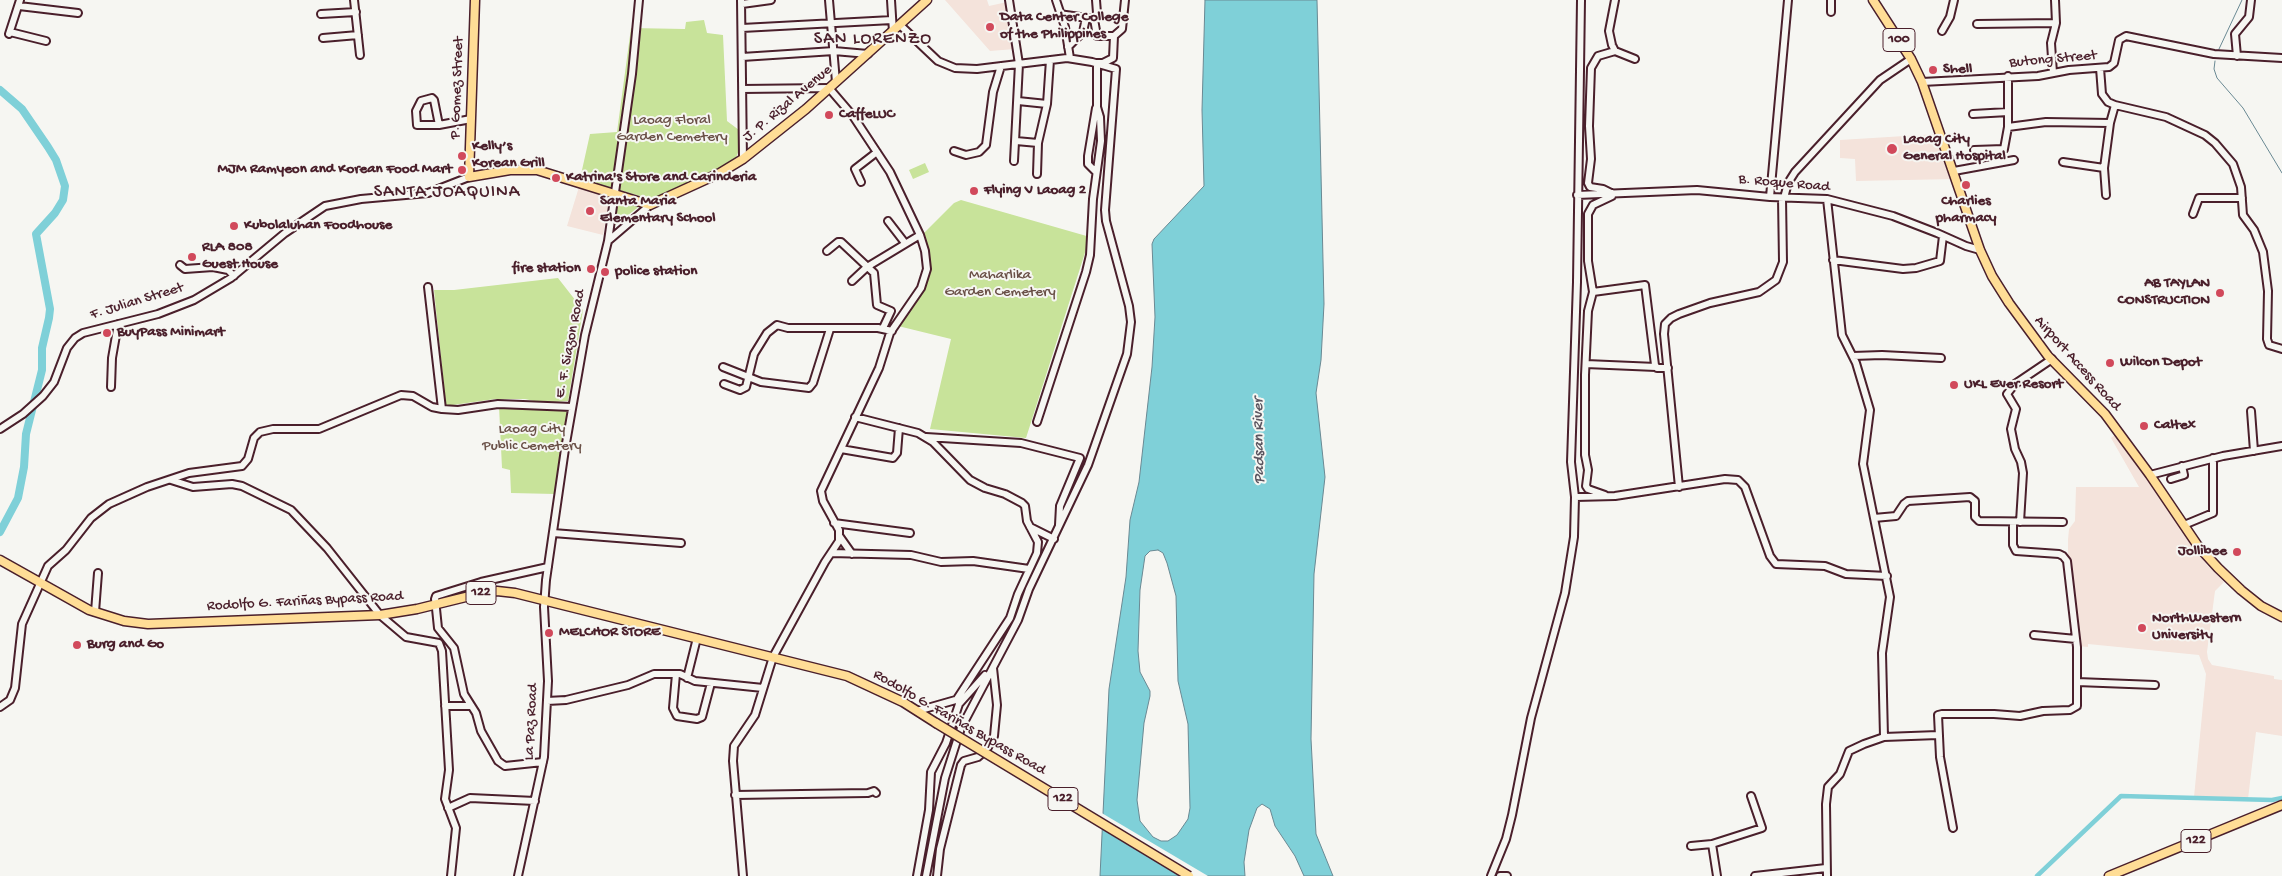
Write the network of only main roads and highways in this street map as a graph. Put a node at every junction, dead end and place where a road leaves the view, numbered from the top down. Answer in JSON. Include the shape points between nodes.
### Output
{"nodes":[{"id":1,"x":475,"y":0,"type":"edge"},
{"id":2,"x":927,"y":0,"type":"edge"},
{"id":3,"x":1873,"y":0,"type":"edge"},
{"id":4,"x":469,"y":178,"type":"joint"},
{"id":5,"x":650,"y":205,"type":"joint"},
{"id":6,"x":0,"y":560,"type":"edge"},
{"id":7,"x":2282,"y":617,"type":"edge"},
{"id":8,"x":2282,"y":805,"type":"edge"},
{"id":9,"x":1189,"y":876,"type":"edge"},
{"id":10,"x":2109,"y":876,"type":"edge"}],
"edges":[{"from":1,"to":4,"type":"main road","name":"P. Gomez Street"},
{"from":2,"to":5,"type":"main road","name":"J. P. Rizal Avenue","via":[[744,159]]},
{"from":3,"to":7,"type":"main road","name":"Airport Access Road","number":"100","via":[[1922,82],[1980,250],[2008,303],[2052,359],[2100,409],[2198,546],[2229,580],[2261,606]]},
{"from":4,"to":5,"type":"main road","name":"F. Julian Street","via":[[510,170],[537,170]]},
{"from":6,"to":9,"type":"main road","name":"Rodolfo G. Fariñas Bypass Road","number":"122","bridge":true,"via":[[95,612],[124,621],[148,624],[380,614],[497,591],[544,599],[847,676],[876,688],[936,722]]},
{"from":8,"to":10,"type":"main road","number":"122"}]}
